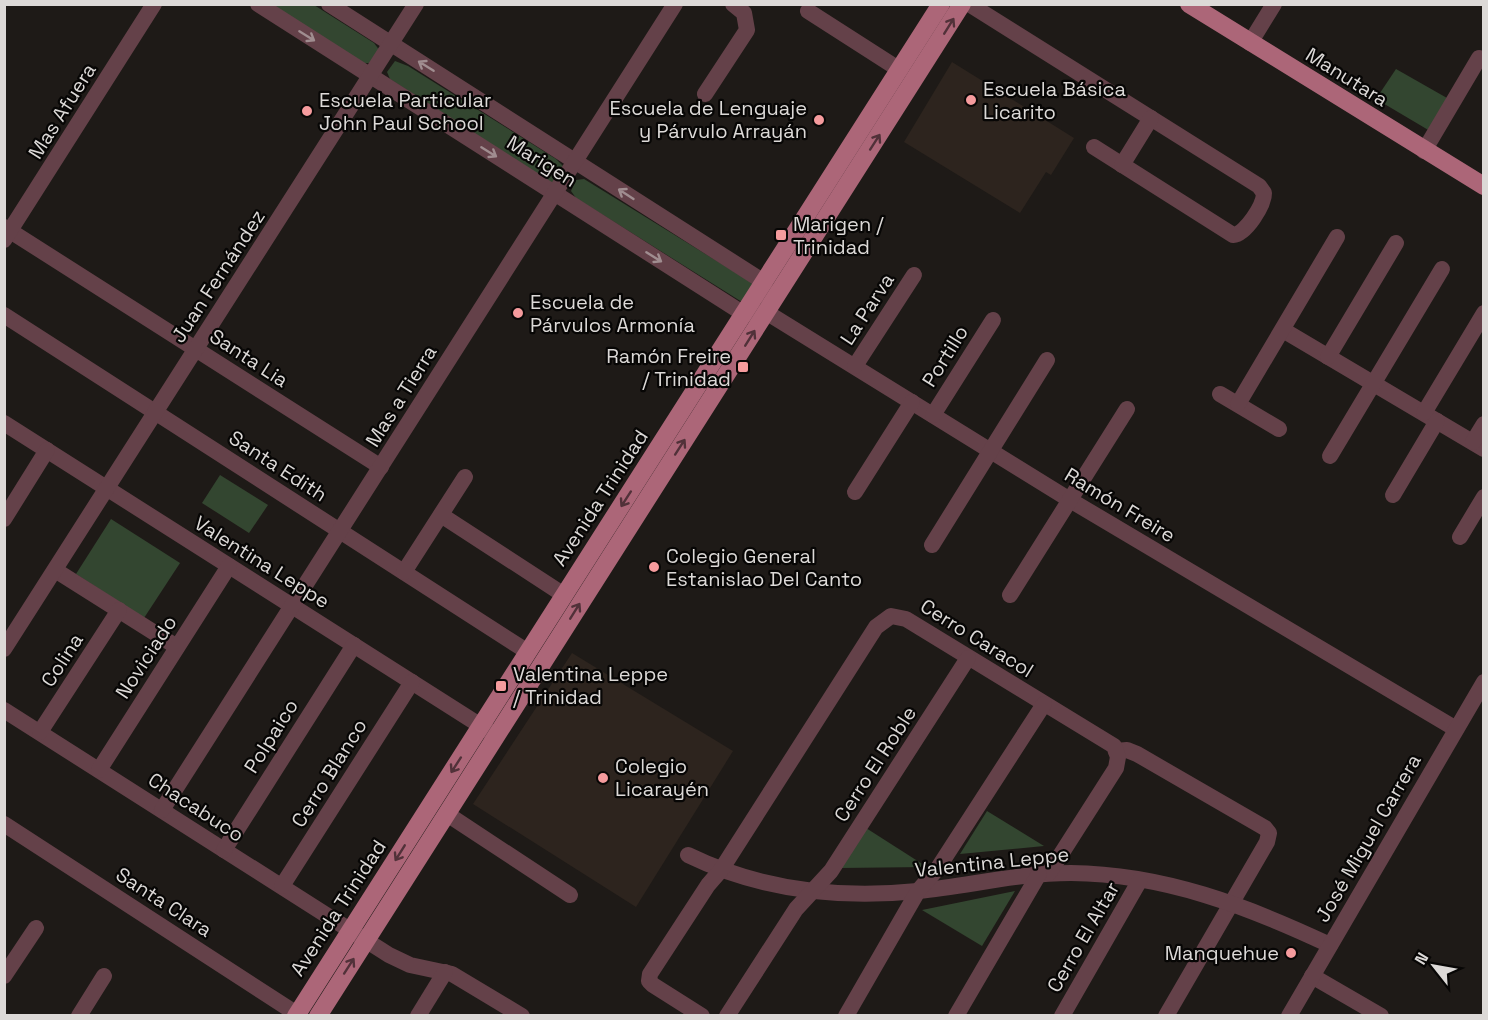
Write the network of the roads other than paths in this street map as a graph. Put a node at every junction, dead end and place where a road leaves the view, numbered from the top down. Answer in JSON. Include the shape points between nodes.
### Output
{"nodes":[{"id":1,"x":154,"y":4,"type":"edge"},
{"id":2,"x":258,"y":4,"type":"edge"},
{"id":3,"x":329,"y":4,"type":"edge"},
{"id":4,"x":416,"y":4,"type":"edge"},
{"id":5,"x":675,"y":4,"type":"edge"},
{"id":6,"x":733,"y":4,"type":"edge"},
{"id":7,"x":941,"y":4,"type":"edge"},
{"id":8,"x":962,"y":4,"type":"edge"},
{"id":9,"x":969,"y":4,"type":"edge"},
{"id":10,"x":1189,"y":4,"type":"edge"},
{"id":11,"x":1274,"y":4,"type":"edge"},
{"id":12,"x":808,"y":11,"type":"dead end"},
{"id":13,"x":1250,"y":43,"type":"junction"},
{"id":14,"x":391,"y":44,"type":"junction"},
{"id":15,"x":1479,"y":58,"type":"dead end"},
{"id":16,"x":900,"y":70,"type":"junction"},
{"id":17,"x":370,"y":76,"type":"junction"},
{"id":18,"x":705,"y":94,"type":"dead end"},
{"id":19,"x":1151,"y":118,"type":"junction"},
{"id":20,"x":1094,"y":147,"type":"dead end"},
{"id":21,"x":1424,"y":151,"type":"junction"},
{"id":22,"x":575,"y":162,"type":"junction"},
{"id":23,"x":1122,"y":165,"type":"junction"},
{"id":24,"x":1484,"y":186,"type":"edge"},
{"id":25,"x":555,"y":194,"type":"junction"},
{"id":26,"x":7,"y":233,"type":"edge"},
{"id":27,"x":1337,"y":237,"type":"dead end"},
{"id":28,"x":1396,"y":243,"type":"dead end"},
{"id":29,"x":1442,"y":270,"type":"dead end"},
{"id":30,"x":914,"y":275,"type":"dead end"},
{"id":31,"x":764,"y":282,"type":"junction"},
{"id":32,"x":766,"y":312,"type":"junction"},
{"id":33,"x":1484,"y":313,"type":"edge"},
{"id":34,"x":744,"y":314,"type":"junction"},
{"id":35,"x":4,"y":315,"type":"edge"},
{"id":36,"x":993,"y":320,"type":"dead end"},
{"id":37,"x":1283,"y":330,"type":"junction"},
{"id":38,"x":196,"y":349,"type":"junction"},
{"id":39,"x":1329,"y":357,"type":"junction"},
{"id":40,"x":1047,"y":360,"type":"dead end"},
{"id":41,"x":855,"y":366,"type":"junction"},
{"id":42,"x":1374,"y":384,"type":"junction"},
{"id":43,"x":1220,"y":394,"type":"dead end"},
{"id":44,"x":912,"y":402,"type":"junction"},
{"id":45,"x":1238,"y":404,"type":"junction"},
{"id":46,"x":1127,"y":410,"type":"dead end"},
{"id":47,"x":156,"y":412,"type":"junction"},
{"id":48,"x":933,"y":415,"type":"junction"},
{"id":49,"x":1431,"y":417,"type":"junction"},
{"id":50,"x":4,"y":423,"type":"edge"},
{"id":51,"x":1484,"y":424,"type":"edge"},
{"id":52,"x":1279,"y":429,"type":"dead end"},
{"id":53,"x":1478,"y":446,"type":"edge"},
{"id":54,"x":47,"y":450,"type":"junction"},
{"id":55,"x":991,"y":451,"type":"junction"},
{"id":56,"x":1330,"y":456,"type":"dead end"},
{"id":57,"x":381,"y":466,"type":"junction"},
{"id":58,"x":465,"y":477,"type":"dead end"},
{"id":59,"x":107,"y":488,"type":"junction"},
{"id":60,"x":855,"y":492,"type":"dead end"},
{"id":61,"x":1393,"y":495,"type":"dead end"},
{"id":62,"x":1484,"y":497,"type":"edge"},
{"id":63,"x":1070,"y":500,"type":"junction"},
{"id":64,"x":441,"y":514,"type":"junction"},
{"id":65,"x":4,"y":519,"type":"edge"},
{"id":66,"x":340,"y":530,"type":"junction"},
{"id":67,"x":1460,"y":537,"type":"dead end"},
{"id":68,"x":932,"y":545,"type":"dead end"},
{"id":69,"x":229,"y":566,"type":"junction"},
{"id":70,"x":55,"y":570,"type":"junction"},
{"id":71,"x":404,"y":572,"type":"junction"},
{"id":72,"x":564,"y":595,"type":"junction"},
{"id":73,"x":1010,"y":595,"type":"dead end"},
{"id":74,"x":292,"y":606,"type":"junction"},
{"id":75,"x":118,"y":610,"type":"junction"},
{"id":76,"x":354,"y":645,"type":"junction"},
{"id":77,"x":177,"y":647,"type":"junction"},
{"id":78,"x":4,"y":648,"type":"edge"},
{"id":79,"x":528,"y":652,"type":"junction"},
{"id":80,"x":969,"y":658,"type":"junction"},
{"id":81,"x":412,"y":682,"type":"junction"},
{"id":82,"x":1484,"y":682,"type":"edge"},
{"id":83,"x":1044,"y":704,"type":"junction"},
{"id":84,"x":4,"y":710,"type":"edge"},
{"id":85,"x":1456,"y":729,"type":"junction"},
{"id":86,"x":488,"y":731,"type":"junction"},
{"id":87,"x":40,"y":732,"type":"junction"},
{"id":88,"x":1116,"y":752,"type":"junction"},
{"id":89,"x":99,"y":770,"type":"junction"},
{"id":90,"x":162,"y":810,"type":"junction"},
{"id":91,"x":447,"y":814,"type":"junction"},
{"id":92,"x":4,"y":824,"type":"edge"},
{"id":93,"x":224,"y":850,"type":"junction"},
{"id":94,"x":688,"y":855,"type":"dead end"},
{"id":95,"x":721,"y":870,"type":"junction"},
{"id":96,"x":1044,"y":874,"type":"junction"},
{"id":97,"x":1140,"y":880,"type":"junction"},
{"id":98,"x":282,"y":886,"type":"junction"},
{"id":99,"x":813,"y":890,"type":"junction"},
{"id":100,"x":918,"y":891,"type":"junction"},
{"id":101,"x":570,"y":895,"type":"dead end"},
{"id":102,"x":1233,"y":902,"type":"junction"},
{"id":103,"x":36,"y":928,"type":"dead end"},
{"id":104,"x":358,"y":935,"type":"junction"},
{"id":105,"x":1330,"y":945,"type":"junction"},
{"id":106,"x":445,"y":972,"type":"junction"},
{"id":107,"x":4,"y":976,"type":"edge"},
{"id":108,"x":104,"y":976,"type":"dead end"},
{"id":109,"x":1312,"y":976,"type":"junction"},
{"id":110,"x":298,"y":1015,"type":"edge"},
{"id":111,"x":522,"y":1015,"type":"edge"},
{"id":112,"x":79,"y":1016,"type":"edge"},
{"id":113,"x":318,"y":1016,"type":"edge"},
{"id":114,"x":418,"y":1016,"type":"edge"},
{"id":115,"x":702,"y":1016,"type":"edge"},
{"id":116,"x":728,"y":1016,"type":"edge"},
{"id":117,"x":846,"y":1016,"type":"edge"},
{"id":118,"x":956,"y":1016,"type":"edge"},
{"id":119,"x":1062,"y":1016,"type":"edge"},
{"id":120,"x":1166,"y":1016,"type":"edge"},
{"id":121,"x":1289,"y":1016,"type":"edge"},
{"id":122,"x":1381,"y":1016,"type":"edge"}],
"edges":[{"from":1,"to":26,"type":"street","name":"Mas Afuera"},
{"from":2,"to":17,"type":"street","name":"Marigen","one_way":true},
{"from":3,"to":14,"type":"street","name":"Marigen"},
{"from":4,"to":14,"type":"street","name":"Juan Fernández"},
{"from":5,"to":22,"type":"street","name":"Mas a Tierra"},
{"from":6,"to":18,"type":"street","via":[[744,13],[747,30]]},
{"from":7,"to":16,"type":"main road","name":"Avenida Trinidad"},
{"from":32,"to":8,"type":"main road","name":"Avenida Trinidad","one_way":true},
{"from":9,"to":19,"type":"street"},
{"from":10,"to":13,"type":"main road","name":"Manutara"},
{"from":11,"to":13,"type":"street"},
{"from":12,"to":16,"type":"street"},
{"from":13,"to":21,"type":"main road","name":"Manutara"},
{"from":14,"to":17,"type":"street","name":"Juan Fernández"},
{"from":22,"to":14,"type":"street","name":"Marigen","one_way":true},
{"from":15,"to":21,"type":"street"},
{"from":16,"to":31,"type":"main road","name":"Avenida Trinidad"},
{"from":17,"to":25,"type":"street","name":"Marigen","one_way":true},
{"from":17,"to":38,"type":"street","name":"Juan Fernández"},
{"from":19,"to":23,"type":"street"},
{"from":19,"to":23,"type":"street","via":[[1259,186],[1263,200],[1243,231],[1233,235]]},
{"from":20,"to":23,"type":"street"},
{"from":21,"to":24,"type":"main road","name":"Manutara"},
{"from":22,"to":25,"type":"street","name":"Mas a Tierra"},
{"from":31,"to":22,"type":"street","name":"Marigen","one_way":true},
{"from":25,"to":34,"type":"street","name":"Marigen","one_way":true},
{"from":25,"to":57,"type":"street","name":"Mas a Tierra"},
{"from":26,"to":38,"type":"street","name":"Santa Lia"},
{"from":27,"to":37,"type":"street"},
{"from":28,"to":39,"type":"street"},
{"from":29,"to":42,"type":"street"},
{"from":30,"to":41,"type":"street","name":"La Parva"},
{"from":31,"to":32,"type":"street"},
{"from":31,"to":34,"type":"main road","name":"Avenida Trinidad"},
{"from":32,"to":34,"type":"street"},
{"from":32,"to":41,"type":"street","name":"Ramón Freire"},
{"from":86,"to":32,"type":"main road","name":"Avenida Trinidad","one_way":true},
{"from":33,"to":49,"type":"street"},
{"from":34,"to":72,"type":"main road","name":"Avenida Trinidad","one_way":true},
{"from":35,"to":47,"type":"street","name":"Santa Edith"},
{"from":36,"to":48,"type":"street","name":"Portillo"},
{"from":37,"to":39,"type":"street"},
{"from":37,"to":45,"type":"street"},
{"from":38,"to":47,"type":"street","name":"Juan Fernández"},
{"from":38,"to":57,"type":"street","name":"Santa Lia"},
{"from":39,"to":42,"type":"street"},
{"from":40,"to":55,"type":"street"},
{"from":41,"to":44,"type":"street","name":"Ramón Freire"},
{"from":42,"to":49,"type":"street"},
{"from":42,"to":56,"type":"street"},
{"from":43,"to":45,"type":"street"},
{"from":44,"to":48,"type":"street","name":"Ramón Freire"},
{"from":44,"to":60,"type":"street"},
{"from":45,"to":52,"type":"street"},
{"from":46,"to":63,"type":"street"},
{"from":47,"to":59,"type":"street","name":"Juan Fernández"},
{"from":47,"to":66,"type":"street","name":"Santa Edith"},
{"from":48,"to":55,"type":"street","name":"Ramón Freire"},
{"from":49,"to":53,"type":"street"},
{"from":49,"to":61,"type":"street"},
{"from":50,"to":54,"type":"street","name":"Valentina Leppe"},
{"from":51,"to":53,"type":"street"},
{"from":54,"to":59,"type":"street","name":"Valentina Leppe"},
{"from":54,"to":65,"type":"street"},
{"from":55,"to":63,"type":"street","name":"Ramón Freire"},
{"from":55,"to":68,"type":"street"},
{"from":57,"to":66,"type":"street","name":"Mas a Tierra"},
{"from":58,"to":64,"type":"street"},
{"from":59,"to":69,"type":"street","name":"Valentina Leppe"},
{"from":59,"to":70,"type":"street","name":"Juan Fernández"},
{"from":62,"to":67,"type":"street"},
{"from":63,"to":73,"type":"street"},
{"from":63,"to":85,"type":"street","name":"Ramón Freire"},
{"from":64,"to":71,"type":"street"},
{"from":64,"to":72,"type":"street"},
{"from":66,"to":71,"type":"street","name":"Santa Edith"},
{"from":66,"to":74,"type":"street","name":"Mas a Tierra"},
{"from":69,"to":74,"type":"street","name":"Valentina Leppe"},
{"from":69,"to":77,"type":"street","name":"Noviciado"},
{"from":70,"to":75,"type":"street"},
{"from":70,"to":78,"type":"street","name":"Juan Fernández"},
{"from":71,"to":79,"type":"street","name":"Santa Edith"},
{"from":72,"to":79,"type":"main road","name":"Avenida Trinidad"},
{"from":74,"to":76,"type":"street","name":"Valentina Leppe"},
{"from":74,"to":90,"type":"street","name":"Mas a Tierra"},
{"from":75,"to":77,"type":"street"},
{"from":75,"to":87,"type":"street","name":"Colina"},
{"from":76,"to":81,"type":"street","name":"Valentina Leppe"},
{"from":76,"to":93,"type":"street","name":"Polpaico"},
{"from":77,"to":89,"type":"street","name":"Noviciado"},
{"from":79,"to":86,"type":"main road","name":"Avenida Trinidad"},
{"from":80,"to":83,"type":"street","name":"Cerro Caracol"},
{"from":80,"to":95,"type":"street","name":"Cerro Caracol","via":[[902,616],[880,622]]},
{"from":80,"to":99,"type":"street","name":"Cerro El Roble","via":[[831,871]]},
{"from":81,"to":86,"type":"street","name":"Valentina Leppe"},
{"from":81,"to":98,"type":"street","name":"Cerro Blanco"},
{"from":82,"to":85,"type":"street","name":"José Miguel Carrera"},
{"from":83,"to":88,"type":"street","name":"Cerro Caracol","via":[[1110,742]]},
{"from":83,"to":100,"type":"street","via":[[938,868]]},
{"from":84,"to":87,"type":"street","name":"Chacabuco"},
{"from":85,"to":105,"type":"street","name":"José Miguel Carrera"},
{"from":86,"to":91,"type":"main road","name":"Avenida Trinidad"},
{"from":86,"to":104,"type":"main road","name":"Avenida Trinidad","one_way":true},
{"from":87,"to":89,"type":"street","name":"Chacabuco"},
{"from":88,"to":96,"type":"street","via":[[1113,772]]},
{"from":88,"to":102,"type":"street","via":[[1127,750],[1137,754],[1269,833]]},
{"from":89,"to":90,"type":"street","name":"Chacabuco"},
{"from":90,"to":93,"type":"street","name":"Chacabuco"},
{"from":91,"to":101,"type":"street"},
{"from":91,"to":104,"type":"main road","name":"Avenida Trinidad"},
{"from":92,"to":110,"type":"street","name":"Santa Clara"},
{"from":93,"to":98,"type":"street","name":"Chacabuco"},
{"from":94,"to":95,"type":"street","name":"Valentina Leppe"},
{"from":95,"to":99,"type":"street","name":"Valentina Leppe","via":[[764,883]]},
{"from":95,"to":115,"type":"street","name":"Cerro Caracol","via":[[649,977],[653,985]]},
{"from":96,"to":97,"type":"street","name":"Valentina Leppe"},
{"from":96,"to":100,"type":"street","name":"Valentina Leppe"},
{"from":96,"to":118,"type":"street"},
{"from":97,"to":102,"type":"street","name":"Valentina Leppe"},
{"from":97,"to":119,"type":"street","name":"Cerro El Altar"},
{"from":98,"to":104,"type":"street","name":"Chacabuco"},
{"from":99,"to":100,"type":"street","name":"Valentina Leppe"},
{"from":99,"to":116,"type":"street","name":"Cerro El Roble","via":[[796,909]]},
{"from":100,"to":117,"type":"street"},
{"from":102,"to":105,"type":"street","name":"Valentina Leppe"},
{"from":102,"to":120,"type":"street"},
{"from":103,"to":107,"type":"street"},
{"from":104,"to":106,"type":"street","name":"Chacabuco","via":[[399,961]]},
{"from":104,"to":110,"type":"main road","name":"Avenida Trinidad"},
{"from":113,"to":104,"type":"main road","name":"Avenida Trinidad","one_way":true},
{"from":105,"to":109,"type":"street","name":"José Miguel Carrera"},
{"from":106,"to":111,"type":"street","name":"Chacabuco"},
{"from":106,"to":114,"type":"street"},
{"from":108,"to":112,"type":"street"},
{"from":109,"to":121,"type":"street","name":"José Miguel Carrera"},
{"from":109,"to":122,"type":"street"}]}
